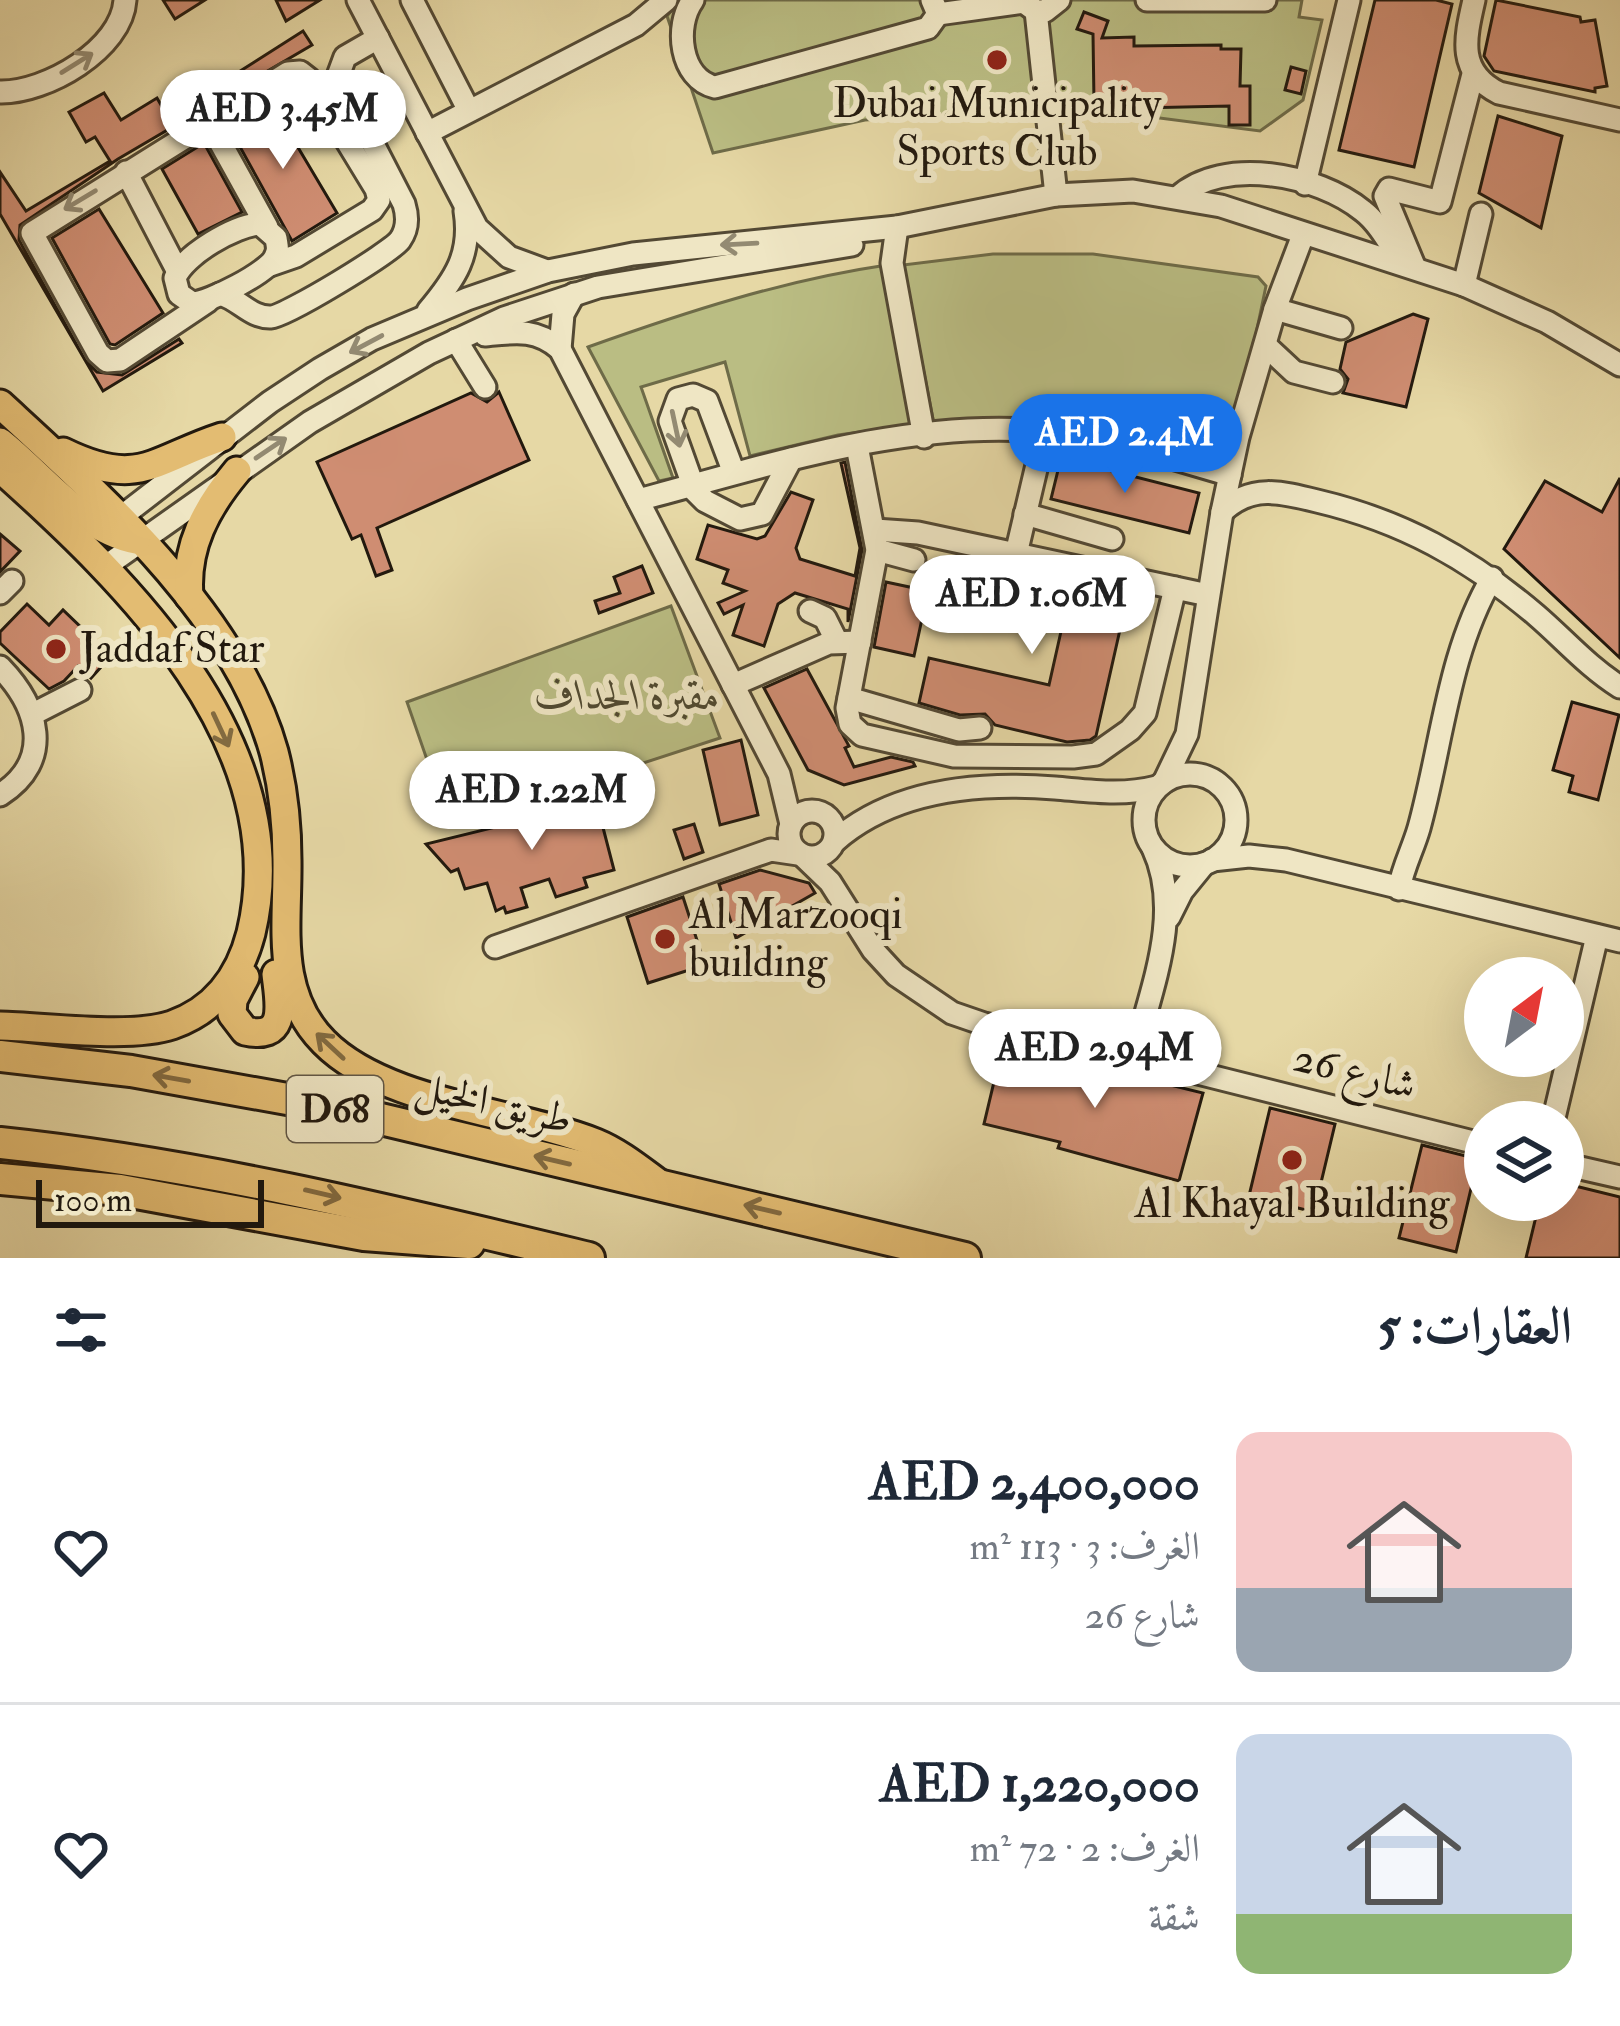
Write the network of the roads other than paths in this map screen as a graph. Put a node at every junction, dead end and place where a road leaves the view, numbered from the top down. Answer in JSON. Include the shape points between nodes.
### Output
{"nodes":[{"id":1,"x":125,"y":0,"type":"edge"},
{"id":2,"x":358,"y":0,"type":"edge"},
{"id":3,"x":412,"y":0,"type":"edge"},
{"id":4,"x":666,"y":0,"type":"edge"},
{"id":5,"x":693,"y":0,"type":"edge"},
{"id":6,"x":1059,"y":0,"type":"edge"},
{"id":7,"x":1147,"y":0,"type":"edge"},
{"id":8,"x":1265,"y":0,"type":"edge"},
{"id":9,"x":1349,"y":0,"type":"edge"},
{"id":10,"x":1474,"y":0,"type":"edge"},
{"id":11,"x":1028,"y":4,"type":"edge"},
{"id":12,"x":935,"y":7,"type":"edge"},
{"id":13,"x":378,"y":38,"type":"junction"},
{"id":14,"x":1473,"y":74,"type":"junction"},
{"id":15,"x":0,"y":92,"type":"edge"},
{"id":16,"x":468,"y":109,"type":"junction"},
{"id":17,"x":1620,"y":120,"type":"edge"},
{"id":18,"x":209,"y":122,"type":"junction"},
{"id":19,"x":427,"y":133,"type":"junction"},
{"id":20,"x":126,"y":172,"type":"junction"},
{"id":21,"x":1305,"y":184,"type":"junction"},
{"id":22,"x":1056,"y":195,"type":"junction"},
{"id":23,"x":1178,"y":197,"type":"junction"},
{"id":24,"x":465,"y":210,"type":"junction"},
{"id":25,"x":1481,"y":214,"type":"dead end"},
{"id":26,"x":267,"y":227,"type":"junction"},
{"id":27,"x":897,"y":227,"type":"junction"},
{"id":28,"x":1294,"y":232,"type":"junction"},
{"id":29,"x":270,"y":265,"type":"junction"},
{"id":30,"x":1409,"y":266,"type":"junction"},
{"id":31,"x":177,"y":270,"type":"junction"},
{"id":32,"x":548,"y":272,"type":"junction"},
{"id":33,"x":247,"y":278,"type":"junction"},
{"id":34,"x":1463,"y":285,"type":"junction"},
{"id":35,"x":574,"y":294,"type":"junction"},
{"id":36,"x":214,"y":298,"type":"junction"},
{"id":37,"x":1278,"y":301,"type":"junction"},
{"id":38,"x":251,"y":312,"type":"junction"},
{"id":39,"x":422,"y":318,"type":"junction"},
{"id":40,"x":1341,"y":328,"type":"dead end"},
{"id":41,"x":461,"y":337,"type":"junction"},
{"id":42,"x":1265,"y":345,"type":"junction"},
{"id":43,"x":560,"y":349,"type":"junction"},
{"id":44,"x":1620,"y":364,"type":"edge"},
{"id":45,"x":1294,"y":372,"type":"junction"},
{"id":46,"x":1254,"y":381,"type":"junction"},
{"id":47,"x":1334,"y":382,"type":"dead end"},
{"id":48,"x":485,"y":387,"type":"dead end"},
{"id":49,"x":0,"y":404,"type":"edge"},
{"id":50,"x":1045,"y":431,"type":"junction"},
{"id":51,"x":924,"y":436,"type":"junction"},
{"id":52,"x":222,"y":437,"type":"junction"},
{"id":53,"x":41,"y":441,"type":"junction"},
{"id":54,"x":0,"y":442,"type":"edge"},
{"id":55,"x":857,"y":446,"type":"junction"},
{"id":56,"x":791,"y":458,"type":"junction"},
{"id":57,"x":0,"y":468,"type":"edge"},
{"id":58,"x":1231,"y":468,"type":"junction"},
{"id":59,"x":237,"y":471,"type":"junction"},
{"id":60,"x":734,"y":473,"type":"junction"},
{"id":61,"x":693,"y":484,"type":"junction"},
{"id":62,"x":1279,"y":492,"type":"junction"},
{"id":63,"x":638,"y":500,"type":"junction"},
{"id":64,"x":1222,"y":512,"type":"junction"},
{"id":65,"x":1025,"y":514,"type":"junction"},
{"id":66,"x":103,"y":531,"type":"junction"},
{"id":67,"x":1112,"y":539,"type":"dead end"},
{"id":68,"x":876,"y":540,"type":"junction"},
{"id":69,"x":142,"y":541,"type":"junction"},
{"id":70,"x":1016,"y":554,"type":"junction"},
{"id":71,"x":914,"y":560,"type":"dead end"},
{"id":72,"x":106,"y":566,"type":"junction"},
{"id":73,"x":1492,"y":578,"type":"junction"},
{"id":74,"x":1175,"y":588,"type":"junction"},
{"id":75,"x":189,"y":596,"type":"junction"},
{"id":76,"x":1208,"y":596,"type":"junction"},
{"id":77,"x":1513,"y":596,"type":"junction"},
{"id":78,"x":810,"y":610,"type":"dead end"},
{"id":79,"x":1469,"y":635,"type":"junction"},
{"id":80,"x":849,"y":642,"type":"junction"},
{"id":81,"x":0,"y":668,"type":"edge"},
{"id":82,"x":733,"y":685,"type":"junction"},
{"id":83,"x":1620,"y":687,"type":"edge"},
{"id":84,"x":80,"y":690,"type":"dead end"},
{"id":85,"x":849,"y":698,"type":"junction"},
{"id":86,"x":33,"y":714,"type":"junction"},
{"id":87,"x":1190,"y":717,"type":"junction"},
{"id":88,"x":980,"y":728,"type":"dead end"},
{"id":89,"x":779,"y":774,"type":"junction"},
{"id":90,"x":0,"y":783,"type":"edge"},
{"id":91,"x":1161,"y":784,"type":"junction"},
{"id":92,"x":1219,"y":784,"type":"junction"},
{"id":93,"x":1084,"y":791,"type":"junction"},
{"id":94,"x":0,"y":795,"type":"edge"},
{"id":95,"x":1234,"y":809,"type":"junction"},
{"id":96,"x":878,"y":810,"type":"junction"},
{"id":97,"x":821,"y":812,"type":"junction"},
{"id":98,"x":790,"y":828,"type":"junction"},
{"id":99,"x":1149,"y":838,"type":"junction"},
{"id":100,"x":834,"y":843,"type":"junction"},
{"id":101,"x":762,"y":854,"type":"junction"},
{"id":102,"x":801,"y":855,"type":"junction"},
{"id":103,"x":1286,"y":860,"type":"junction"},
{"id":104,"x":1208,"y":862,"type":"junction"},
{"id":105,"x":1408,"y":891,"type":"junction"},
{"id":106,"x":838,"y":892,"type":"junction"},
{"id":107,"x":271,"y":906,"type":"junction"},
{"id":108,"x":1166,"y":923,"type":"junction"},
{"id":109,"x":1597,"y":936,"type":"junction"},
{"id":110,"x":1620,"y":941,"type":"edge"},
{"id":111,"x":495,"y":947,"type":"dead end"},
{"id":112,"x":0,"y":1025,"type":"edge"},
{"id":113,"x":0,"y":1056,"type":"edge"},
{"id":114,"x":1134,"y":1057,"type":"junction"},
{"id":115,"x":1558,"y":1101,"type":"edge"},
{"id":116,"x":1464,"y":1140,"type":"edge"},
{"id":117,"x":0,"y":1143,"type":"edge"},
{"id":118,"x":1584,"y":1169,"type":"edge"},
{"id":119,"x":1620,"y":1177,"type":"edge"},
{"id":120,"x":0,"y":1179,"type":"edge"},
{"id":121,"x":666,"y":1188,"type":"junction"},
{"id":122,"x":521,"y":1242,"type":"junction"},
{"id":123,"x":589,"y":1258,"type":"edge"},
{"id":124,"x":964,"y":1258,"type":"edge"}],
"edges":[{"from":15,"to":1,"type":"street","one_way":true,"via":[[40,86],[99,49],[119,28]]},
{"from":2,"to":13,"type":"street"},
{"from":3,"to":16,"type":"street"},
{"from":4,"to":16,"type":"street","via":[[636,25]]},
{"from":5,"to":12,"type":"street","via":[[682,25],[689,68],[715,87],[928,28]]},
{"from":6,"to":11,"type":"street","via":[[1045,11]]},
{"from":7,"to":8,"type":"street"},
{"from":9,"to":21,"type":"street"},
{"from":10,"to":14,"type":"street","via":[[1464,43]]},
{"from":11,"to":12,"type":"street"},
{"from":11,"to":22,"type":"street"},
{"from":13,"to":19,"type":"street"},
{"from":13,"to":38,"type":"street","via":[[346,58],[338,76],[404,204],[403,236],[289,311]]},
{"from":14,"to":17,"type":"street","via":[[1499,93]]},
{"from":14,"to":30,"type":"street","via":[[1440,202],[1389,188],[1384,196]]},
{"from":16,"to":19,"type":"street"},
{"from":18,"to":20,"type":"street"},
{"from":18,"to":26,"type":"street"},
{"from":18,"to":29,"type":"street","via":[[300,71],[379,194],[372,210]]},
{"from":19,"to":24,"type":"street"},
{"from":20,"to":31,"type":"street"},
{"from":20,"to":36,"type":"street","one_way":true,"via":[[32,233],[98,352],[120,360]]},
{"from":21,"to":23,"type":"street","via":[[1232,172],[1193,183]]},
{"from":21,"to":30,"type":"street","via":[[1369,214]]},
{"from":22,"to":23,"type":"street"},
{"from":22,"to":27,"type":"street"},
{"from":23,"to":28,"type":"street"},
{"from":24,"to":32,"type":"street","via":[[491,244]]},
{"from":24,"to":39,"type":"street","via":[[461,266]]},
{"from":25,"to":34,"type":"street"},
{"from":26,"to":29,"type":"street","via":[[278,245]]},
{"from":26,"to":31,"type":"street","via":[[246,226]]},
{"from":27,"to":32,"type":"street","one_way":true,"via":[[654,251]]},
{"from":27,"to":35,"type":"street","via":[[848,246]]},
{"from":27,"to":51,"type":"street","via":[[892,263]]},
{"from":28,"to":30,"type":"street"},
{"from":28,"to":37,"type":"street"},
{"from":29,"to":33,"type":"street"},
{"from":30,"to":34,"type":"street"},
{"from":31,"to":36,"type":"street","via":[[179,294],[192,303]]},
{"from":32,"to":39,"type":"street"},
{"from":33,"to":36,"type":"street"},
{"from":33,"to":38,"type":"street"},
{"from":34,"to":44,"type":"street"},
{"from":35,"to":41,"type":"street"},
{"from":35,"to":43,"type":"street"},
{"from":36,"to":38,"type":"street"},
{"from":37,"to":40,"type":"street"},
{"from":37,"to":42,"type":"street"},
{"from":39,"to":52,"type":"street","one_way":true,"via":[[320,369]]},
{"from":41,"to":43,"type":"street","via":[[524,331]]},
{"from":41,"to":48,"type":"street"},
{"from":59,"to":41,"type":"street","one_way":true},
{"from":42,"to":45,"type":"street"},
{"from":42,"to":46,"type":"street"},
{"from":43,"to":63,"type":"street"},
{"from":45,"to":46,"type":"street"},
{"from":45,"to":47,"type":"street"},
{"from":46,"to":58,"type":"street"},
{"from":49,"to":53,"type":"main road"},
{"from":50,"to":51,"type":"street"},
{"from":50,"to":58,"type":"street"},
{"from":50,"to":65,"type":"street"},
{"from":51,"to":55,"type":"street"},
{"from":52,"to":53,"type":"main road","via":[[133,471],[89,464]]},
{"from":52,"to":66,"type":"street"},
{"from":53,"to":66,"type":"main road"},
{"from":54,"to":66,"type":"main road"},
{"from":55,"to":56,"type":"street"},
{"from":55,"to":68,"type":"street"},
{"from":56,"to":60,"type":"street"},
{"from":56,"to":61,"type":"street","via":[[755,518],[712,505]]},
{"from":57,"to":66,"type":"main road"},
{"from":58,"to":62,"type":"street"},
{"from":58,"to":64,"type":"street"},
{"from":59,"to":69,"type":"street"},
{"from":59,"to":75,"type":"main road","via":[[193,543]]},
{"from":60,"to":61,"type":"street"},
{"from":60,"to":61,"type":"street","one_way":true,"via":[[712,407],[685,396],[670,421]]},
{"from":61,"to":63,"type":"street"},
{"from":62,"to":64,"type":"street","via":[[1247,494]]},
{"from":62,"to":73,"type":"street","via":[[1417,533]]},
{"from":63,"to":82,"type":"street"},
{"from":64,"to":76,"type":"street"},
{"from":65,"to":67,"type":"street"},
{"from":65,"to":70,"type":"street"},
{"from":66,"to":69,"type":"main road"},
{"from":66,"to":72,"type":"main road"},
{"from":68,"to":70,"type":"street","via":[[918,532]]},
{"from":68,"to":71,"type":"street"},
{"from":68,"to":80,"type":"street"},
{"from":69,"to":72,"type":"street"},
{"from":69,"to":75,"type":"main road"},
{"from":70,"to":74,"type":"street"},
{"from":72,"to":107,"type":"main road","one_way":true,"via":[[183,660],[220,726]]},
{"from":73,"to":77,"type":"street"},
{"from":73,"to":79,"type":"street"},
{"from":74,"to":76,"type":"street"},
{"from":74,"to":85,"type":"street","via":[[1145,713],[1096,754],[940,754],[862,735],[850,724]]},
{"from":75,"to":107,"type":"main road","via":[[238,673],[273,750],[286,826]]},
{"from":76,"to":87,"type":"street"},
{"from":77,"to":79,"type":"street"},
{"from":77,"to":83,"type":"street"},
{"from":78,"to":80,"type":"street"},
{"from":79,"to":105,"type":"street"},
{"from":80,"to":82,"type":"street"},
{"from":80,"to":85,"type":"street"},
{"from":81,"to":86,"type":"street"},
{"from":81,"to":90,"type":"street","via":[[19,703],[23,736]]},
{"from":82,"to":89,"type":"street"},
{"from":84,"to":86,"type":"street"},
{"from":85,"to":88,"type":"street","via":[[959,730]]},
{"from":86,"to":94,"type":"street","via":[[29,763]]},
{"from":87,"to":91,"type":"street"},
{"from":87,"to":92,"type":"street"},
{"from":89,"to":97,"type":"street"},
{"from":89,"to":98,"type":"street"},
{"from":91,"to":92,"type":"street","via":[[1191,774]]},
{"from":91,"to":93,"type":"street","via":[[1121,794]]},
{"from":91,"to":99,"type":"street","via":[[1144,811]]},
{"from":92,"to":95,"type":"street"},
{"from":93,"to":96,"type":"street","via":[[965,789]]},
{"from":93,"to":99,"type":"street","via":[[1124,810]]},
{"from":95,"to":103,"type":"street","via":[[1256,839]]},
{"from":95,"to":104,"type":"street","via":[[1232,838]]},
{"from":96,"to":97,"type":"street"},
{"from":96,"to":100,"type":"street"},
{"from":97,"to":98,"type":"street","via":[[805,812]]},
{"from":97,"to":100,"type":"street","via":[[832,822]]},
{"from":98,"to":101,"type":"street"},
{"from":98,"to":102,"type":"street"},
{"from":99,"to":104,"type":"street","via":[[1175,863]]},
{"from":99,"to":108,"type":"street","via":[[1166,884]]},
{"from":100,"to":102,"type":"street","via":[[825,854]]},
{"from":100,"to":106,"type":"street","name":"شارع 26"},
{"from":101,"to":102,"type":"street"},
{"from":101,"to":111,"type":"street"},
{"from":102,"to":106,"type":"street","name":"شارع 26"},
{"from":103,"to":104,"type":"street"},
{"from":103,"to":105,"type":"street"},
{"from":104,"to":108,"type":"street"},
{"from":105,"to":109,"type":"street"},
{"from":106,"to":114,"type":"street","name":"شارع 26","via":[[896,975],[952,1012]]},
{"from":107,"to":112,"type":"main road","via":[[240,966],[190,1018],[143,1031]]},
{"from":121,"to":107,"type":"main road","one_way":true,"via":[[591,1141],[396,1086],[339,1057],[294,995]]},
{"from":108,"to":114,"type":"street"},
{"from":109,"to":110,"type":"street"},
{"from":109,"to":115,"type":"street"},
{"from":121,"to":113,"type":"highway","name":"طريق الخيل","number":"D68","one_way":true,"via":[[326,1106]]},
{"from":114,"to":116,"type":"street","name":"شارع 26"},
{"from":117,"to":122,"type":"highway","number":"D68","one_way":true,"via":[[299,1189]]},
{"from":118,"to":119,"type":"street"},
{"from":120,"to":122,"type":"highway","via":[[120,1190],[364,1235]]},
{"from":124,"to":121,"type":"highway","name":"طريق الخيل","number":"D68","one_way":true},
{"from":122,"to":123,"type":"highway","number":"D68"}]}
